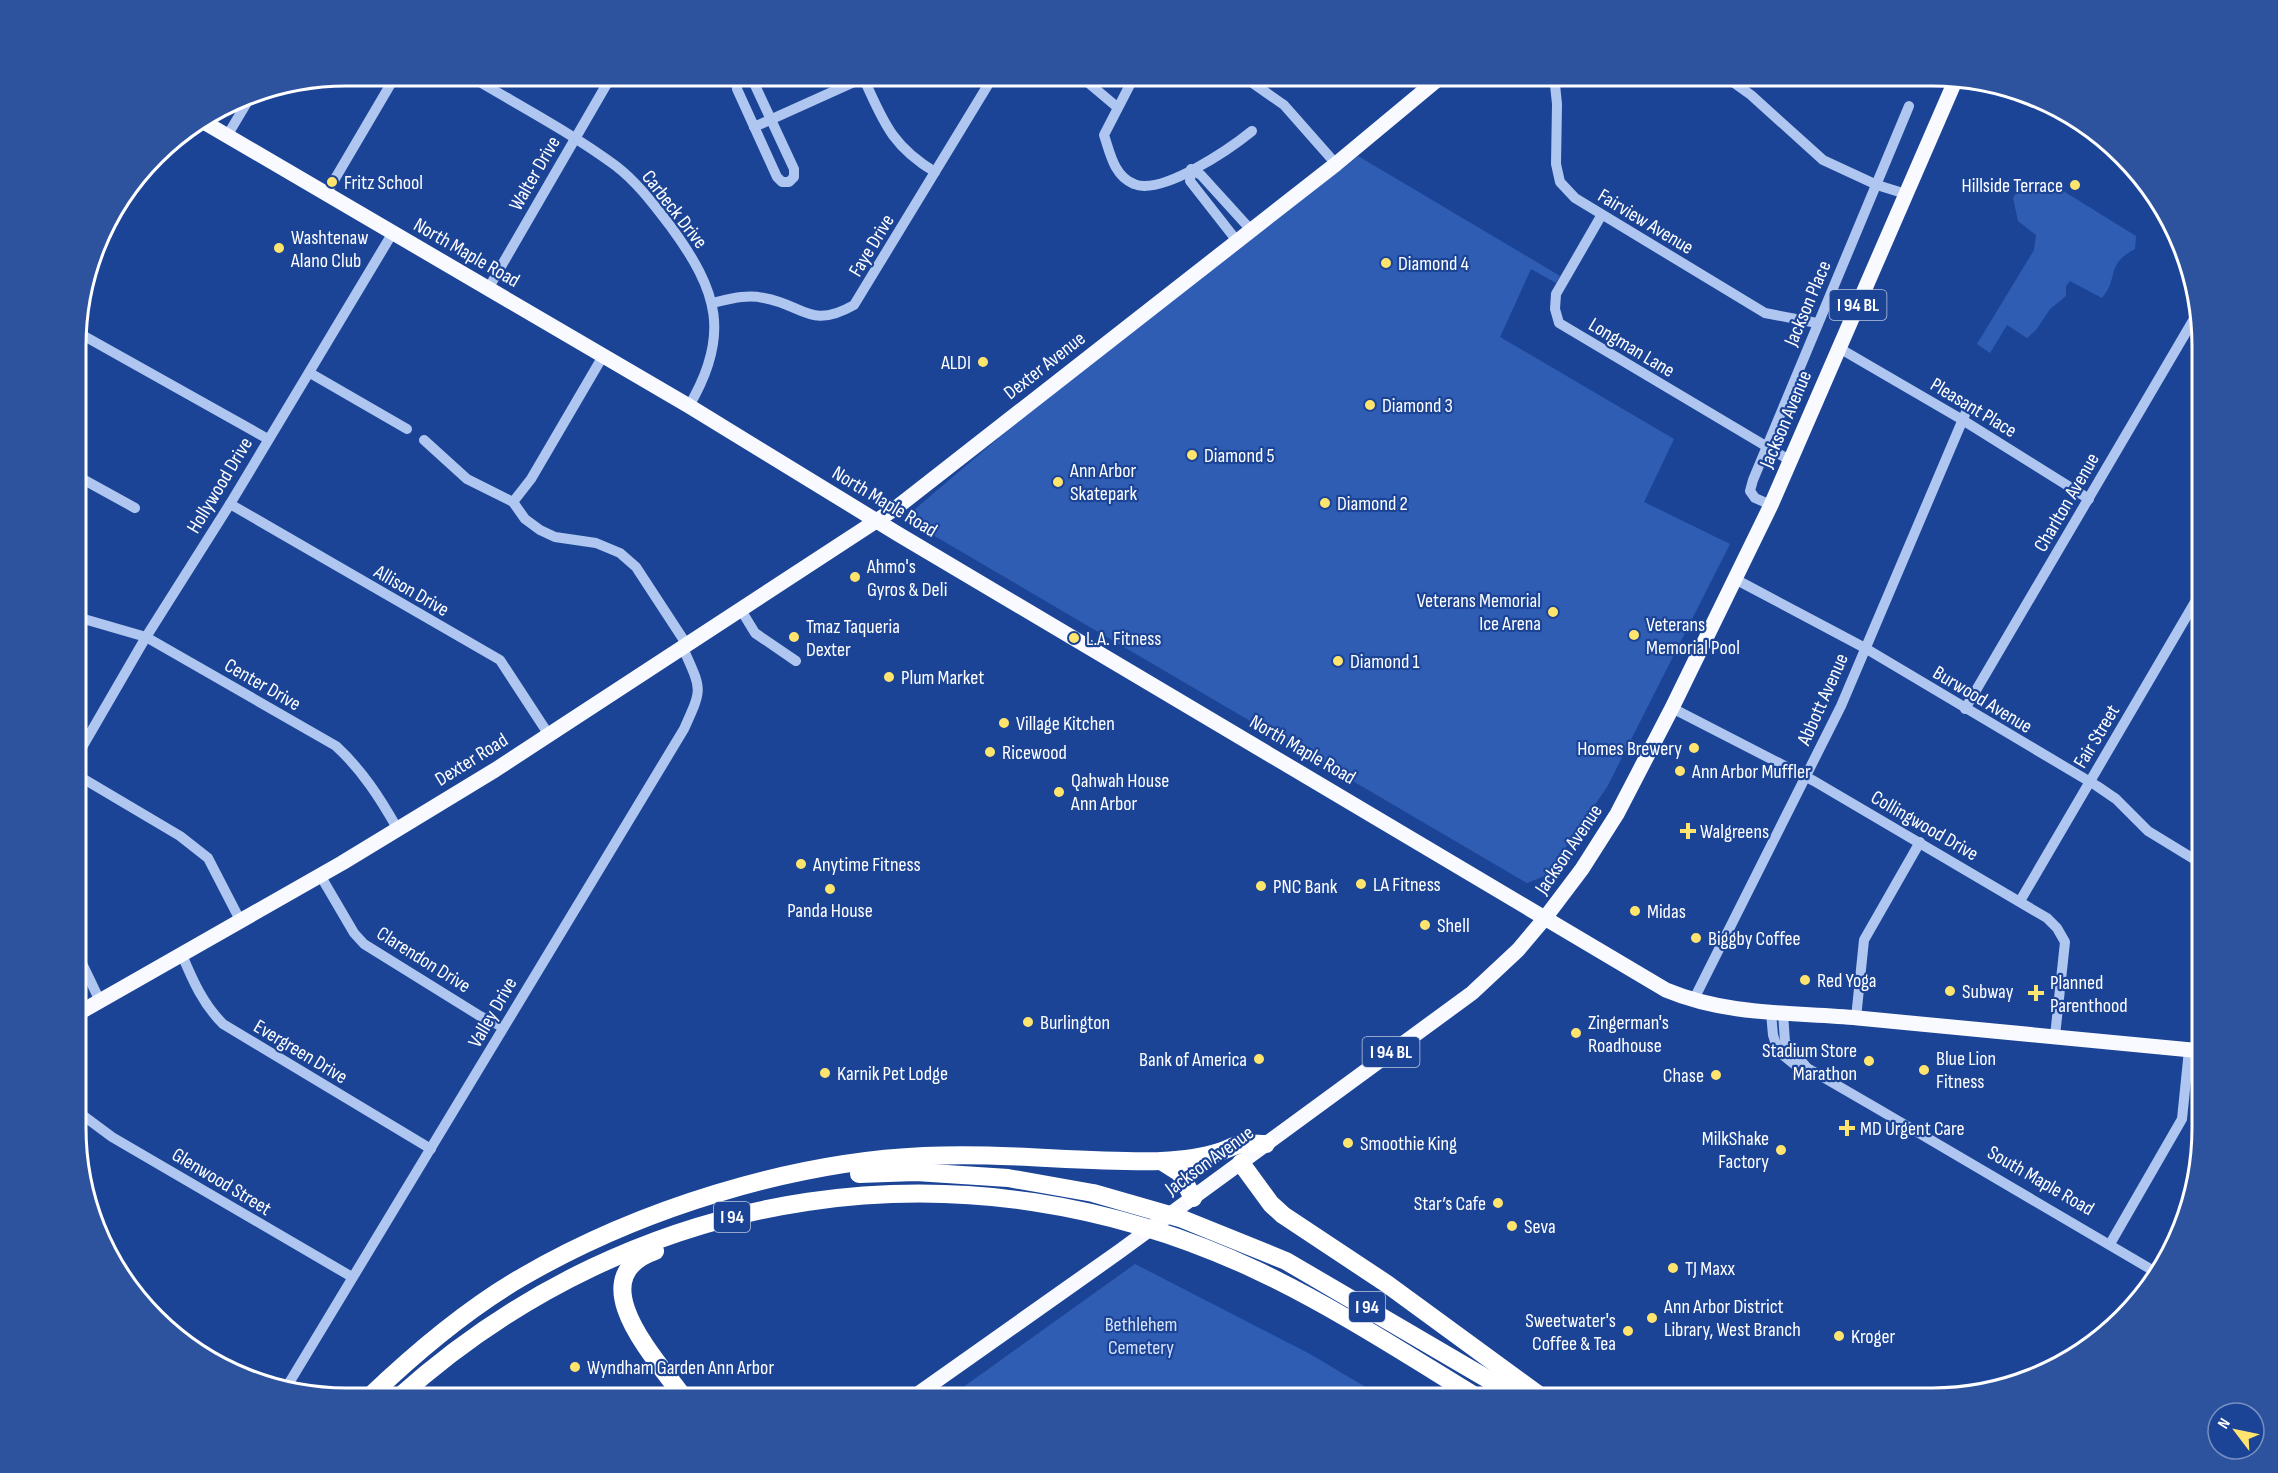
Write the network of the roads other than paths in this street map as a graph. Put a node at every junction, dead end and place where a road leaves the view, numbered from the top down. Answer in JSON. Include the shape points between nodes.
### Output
{"nodes":[{"id":1,"x":390,"y":86,"type":"edge"},
{"id":2,"x":486,"y":86,"type":"edge"},
{"id":3,"x":606,"y":86,"type":"edge"},
{"id":4,"x":737,"y":86,"type":"edge"},
{"id":5,"x":755,"y":86,"type":"edge"},
{"id":6,"x":842,"y":86,"type":"edge"},
{"id":7,"x":868,"y":86,"type":"edge"},
{"id":8,"x":987,"y":86,"type":"edge"},
{"id":9,"x":1092,"y":86,"type":"edge"},
{"id":10,"x":1129,"y":86,"type":"edge"},
{"id":11,"x":1257,"y":86,"type":"edge"},
{"id":12,"x":1430,"y":86,"type":"edge"},
{"id":13,"x":1555,"y":86,"type":"edge"},
{"id":14,"x":1738,"y":86,"type":"edge"},
{"id":15,"x":1953,"y":86,"type":"edge"},
{"id":16,"x":245,"y":105,"type":"edge"},
{"id":17,"x":1909,"y":106,"type":"dead end"},
{"id":18,"x":1117,"y":107,"type":"junction"},
{"id":19,"x":771,"y":120,"type":"junction"},
{"id":20,"x":208,"y":125,"type":"edge"},
{"id":21,"x":754,"y":127,"type":"junction"},
{"id":22,"x":1252,"y":131,"type":"dead end"},
{"id":23,"x":227,"y":136,"type":"junction"},
{"id":24,"x":575,"y":139,"type":"junction"},
{"id":25,"x":1336,"y":164,"type":"junction"},
{"id":26,"x":1191,"y":169,"type":"junction"},
{"id":27,"x":934,"y":172,"type":"junction"},
{"id":28,"x":1877,"y":185,"type":"junction"},
{"id":29,"x":326,"y":194,"type":"junction"},
{"id":30,"x":1906,"y":194,"type":"junction"},
{"id":31,"x":1601,"y":216,"type":"junction"},
{"id":32,"x":1251,"y":230,"type":"junction"},
{"id":33,"x":392,"y":234,"type":"junction"},
{"id":34,"x":1237,"y":241,"type":"junction"},
{"id":35,"x":488,"y":289,"type":"junction"},
{"id":36,"x":712,"y":303,"type":"junction"},
{"id":37,"x":1817,"y":323,"type":"junction"},
{"id":38,"x":2191,"y":323,"type":"edge"},
{"id":39,"x":86,"y":337,"type":"edge"},
{"id":40,"x":1839,"y":348,"type":"junction"},
{"id":41,"x":603,"y":356,"type":"junction"},
{"id":42,"x":310,"y":373,"type":"junction"},
{"id":43,"x":1969,"y":405,"type":"dead end"},
{"id":44,"x":689,"y":406,"type":"junction"},
{"id":45,"x":1961,"y":419,"type":"junction"},
{"id":46,"x":407,"y":429,"type":"dead end"},
{"id":47,"x":268,"y":439,"type":"junction"},
{"id":48,"x":424,"y":440,"type":"dead end"},
{"id":49,"x":1766,"y":448,"type":"junction"},
{"id":50,"x":1791,"y":461,"type":"junction"},
{"id":51,"x":86,"y":481,"type":"edge"},
{"id":52,"x":2089,"y":499,"type":"junction"},
{"id":53,"x":513,"y":502,"type":"junction"},
{"id":54,"x":230,"y":504,"type":"junction"},
{"id":55,"x":1771,"y":505,"type":"junction"},
{"id":56,"x":135,"y":508,"type":"dead end"},
{"id":57,"x":876,"y":521,"type":"junction"},
{"id":58,"x":1735,"y":579,"type":"junction"},
{"id":59,"x":2192,"y":607,"type":"edge"},
{"id":60,"x":741,"y":610,"type":"junction"},
{"id":61,"x":86,"y":620,"type":"edge"},
{"id":62,"x":146,"y":637,"type":"junction"},
{"id":63,"x":685,"y":646,"type":"junction"},
{"id":64,"x":1865,"y":648,"type":"junction"},
{"id":65,"x":796,"y":661,"type":"dead end"},
{"id":66,"x":1672,"y":708,"type":"junction"},
{"id":67,"x":1965,"y":709,"type":"junction"},
{"id":68,"x":549,"y":735,"type":"junction"},
{"id":69,"x":86,"y":740,"type":"edge"},
{"id":70,"x":1806,"y":777,"type":"junction"},
{"id":71,"x":86,"y":780,"type":"edge"},
{"id":72,"x":2090,"y":782,"type":"junction"},
{"id":73,"x":397,"y":828,"type":"junction"},
{"id":74,"x":1920,"y":842,"type":"junction"},
{"id":75,"x":2192,"y":858,"type":"edge"},
{"id":76,"x":320,"y":875,"type":"junction"},
{"id":77,"x":2020,"y":901,"type":"junction"},
{"id":78,"x":1545,"y":918,"type":"junction"},
{"id":79,"x":240,"y":920,"type":"junction"},
{"id":80,"x":182,"y":955,"type":"junction"},
{"id":81,"x":86,"y":972,"type":"edge"},
{"id":82,"x":100,"y":1001,"type":"junction"},
{"id":83,"x":1693,"y":1001,"type":"junction"},
{"id":84,"x":86,"y":1009,"type":"edge"},
{"id":85,"x":1777,"y":1013,"type":"junction"},
{"id":86,"x":1856,"y":1018,"type":"junction"},
{"id":87,"x":504,"y":1027,"type":"junction"},
{"id":88,"x":2055,"y":1036,"type":"junction"},
{"id":89,"x":2192,"y":1050,"type":"edge"},
{"id":90,"x":2192,"y":1070,"type":"edge"},
{"id":91,"x":86,"y":1118,"type":"edge"},
{"id":92,"x":1266,"y":1144,"type":"junction"},
{"id":93,"x":431,"y":1149,"type":"junction"},
{"id":94,"x":1161,"y":1161,"type":"junction"},
{"id":95,"x":1241,"y":1162,"type":"junction"},
{"id":96,"x":1193,"y":1198,"type":"junction"},
{"id":97,"x":692,"y":1203,"type":"junction"},
{"id":98,"x":745,"y":1213,"type":"junction"},
{"id":99,"x":2110,"y":1244,"type":"junction"},
{"id":100,"x":2151,"y":1269,"type":"edge"},
{"id":101,"x":352,"y":1277,"type":"junction"},
{"id":102,"x":290,"y":1381,"type":"edge"},
{"id":103,"x":379,"y":1388,"type":"edge"},
{"id":104,"x":410,"y":1388,"type":"edge"},
{"id":105,"x":677,"y":1388,"type":"edge"},
{"id":106,"x":926,"y":1388,"type":"edge"},
{"id":107,"x":1461,"y":1388,"type":"edge"},
{"id":108,"x":1503,"y":1388,"type":"edge"},
{"id":109,"x":1529,"y":1388,"type":"edge"}],
"edges":[{"from":1,"to":29,"type":"street"},
{"from":2,"to":24,"type":"street","name":"Carbeck Drive"},
{"from":3,"to":24,"type":"street","name":"Walter Drive"},
{"from":4,"to":21,"type":"street"},
{"from":5,"to":19,"type":"street"},
{"from":6,"to":19,"type":"street"},
{"from":7,"to":27,"type":"street","via":[[890,133],[914,160]]},
{"from":8,"to":27,"type":"street","name":"Faye Drive"},
{"from":9,"to":18,"type":"street"},
{"from":10,"to":18,"type":"street"},
{"from":11,"to":25,"type":"street","via":[[1284,105]]},
{"from":12,"to":25,"type":"main road","name":"Dexter Avenue"},
{"from":13,"to":31,"type":"street","name":"Fairview Avenue","via":[[1560,182]]},
{"from":14,"to":28,"type":"street","via":[[1823,160]]},
{"from":15,"to":30,"type":"main road","name":"Jackson Avenue","number":"I 94 BL"},
{"from":16,"to":23,"type":"street"},
{"from":17,"to":28,"type":"street","name":"Jackson Place"},
{"from":18,"to":26,"type":"street","via":[[1104,135],[1113,166],[1134,184],[1155,186]]},
{"from":19,"to":21,"type":"street"},
{"from":19,"to":21,"type":"street","via":[[794,169],[789,182],[777,177]]},
{"from":20,"to":23,"type":"main road","name":"North Maple Road"},
{"from":22,"to":26,"type":"street","via":[[1229,150]]},
{"from":23,"to":29,"type":"main road","name":"North Maple Road"},
{"from":24,"to":35,"type":"street","name":"Walter Drive"},
{"from":24,"to":36,"type":"street","name":"Carbeck Drive","via":[[618,168],[656,207],[694,261]]},
{"from":25,"to":32,"type":"main road","name":"Dexter Avenue"},
{"from":26,"to":32,"type":"street"},
{"from":26,"to":34,"type":"street","via":[[1191,181]]},
{"from":27,"to":36,"type":"street","name":"Faye Drive","via":[[854,305],[825,316],[811,316],[765,298],[743,296]]},
{"from":28,"to":30,"type":"street"},
{"from":28,"to":37,"type":"street","name":"Jackson Place"},
{"from":29,"to":33,"type":"main road","name":"North Maple Road"},
{"from":30,"to":40,"type":"main road","name":"Jackson Avenue","number":"I 94 BL"},
{"from":31,"to":37,"type":"street","name":"Fairview Avenue","via":[[1765,314]]},
{"from":31,"to":49,"type":"street","name":"Longman Lane","via":[[1557,294],[1555,309],[1559,323]]},
{"from":32,"to":34,"type":"main road","name":"Dexter Avenue"},
{"from":33,"to":35,"type":"main road","name":"North Maple Road"},
{"from":33,"to":42,"type":"street","name":"Hollywood Drive"},
{"from":34,"to":57,"type":"main road","name":"Dexter Avenue"},
{"from":35,"to":41,"type":"main road","name":"North Maple Road"},
{"from":36,"to":44,"type":"street","name":"Carbeck Drive","via":[[714,349],[708,371]]},
{"from":37,"to":49,"type":"street","name":"Jackson Place"},
{"from":38,"to":52,"type":"street","name":"Charlton Avenue"},
{"from":39,"to":47,"type":"street"},
{"from":40,"to":45,"type":"street","name":"Pleasant Place"},
{"from":40,"to":50,"type":"main road","name":"Jackson Avenue","number":"I 94 BL"},
{"from":41,"to":44,"type":"main road","name":"North Maple Road"},
{"from":41,"to":53,"type":"street","via":[[531,479]]},
{"from":42,"to":46,"type":"street"},
{"from":42,"to":47,"type":"street","name":"Hollywood Drive"},
{"from":43,"to":45,"type":"street","name":"Abbott Avenue"},
{"from":44,"to":57,"type":"main road","name":"North Maple Road"},
{"from":45,"to":52,"type":"street","name":"Pleasant Place"},
{"from":45,"to":64,"type":"street","name":"Abbott Avenue"},
{"from":47,"to":54,"type":"street","name":"Hollywood Drive"},
{"from":48,"to":53,"type":"street","via":[[459,474]]},
{"from":49,"to":50,"type":"street","name":"Longman Lane"},
{"from":49,"to":55,"type":"street","name":"Jackson Place","via":[[1750,491],[1755,498]]},
{"from":50,"to":55,"type":"main road","name":"Jackson Avenue","number":"I 94 BL"},
{"from":51,"to":56,"type":"street"},
{"from":52,"to":67,"type":"street","name":"Charlton Avenue"},
{"from":53,"to":63,"type":"street","via":[[525,519],[540,530],[620,552],[636,567]]},
{"from":54,"to":62,"type":"street","name":"Hollywood Drive"},
{"from":54,"to":68,"type":"street","name":"Allison Drive","via":[[500,660]]},
{"from":55,"to":58,"type":"main road","name":"Jackson Avenue","number":"I 94 BL"},
{"from":57,"to":60,"type":"main road","name":"Dexter Road"},
{"from":57,"to":78,"type":"main road","name":"North Maple Road"},
{"from":58,"to":64,"type":"street","name":"Burwood Avenue"},
{"from":58,"to":66,"type":"main road","name":"Jackson Avenue","number":"I 94 BL"},
{"from":59,"to":72,"type":"street","name":"Fair Street"},
{"from":60,"to":63,"type":"main road","name":"Dexter Road"},
{"from":60,"to":65,"type":"street","via":[[755,633]]},
{"from":61,"to":62,"type":"street","name":"Center Drive"},
{"from":62,"to":69,"type":"street","name":"Hollywood Drive"},
{"from":62,"to":73,"type":"street","name":"Center Drive","via":[[336,746],[376,792]]},
{"from":63,"to":68,"type":"main road","name":"Dexter Road"},
{"from":63,"to":87,"type":"street","name":"Valley Drive","via":[[697,680],[697,703]]},
{"from":64,"to":67,"type":"street","name":"Burwood Avenue"},
{"from":64,"to":70,"type":"street","name":"Abbott Avenue"},
{"from":66,"to":70,"type":"street","name":"Collingwood Drive"},
{"from":66,"to":78,"type":"main road","name":"Jackson Avenue","number":"I 94 BL","via":[[1617,814]]},
{"from":67,"to":72,"type":"street","name":"Burwood Avenue"},
{"from":68,"to":73,"type":"main road","name":"Dexter Road"},
{"from":70,"to":74,"type":"street","name":"Collingwood Drive"},
{"from":70,"to":83,"type":"street","name":"Abbott Avenue"},
{"from":71,"to":79,"type":"street","via":[[180,836],[208,858]]},
{"from":72,"to":75,"type":"street","name":"Burwood Avenue","via":[[2116,799],[2148,831]]},
{"from":72,"to":77,"type":"street","name":"Fair Street"},
{"from":73,"to":76,"type":"main road","name":"Dexter Road"},
{"from":74,"to":77,"type":"street","name":"Collingwood Drive"},
{"from":74,"to":86,"type":"street","via":[[1864,940]]},
{"from":76,"to":79,"type":"main road","name":"Dexter Road"},
{"from":76,"to":87,"type":"street","name":"Clarendon Drive","via":[[364,944]]},
{"from":77,"to":88,"type":"street","name":"Collingwood Drive","via":[[2047,918],[2064,942]]},
{"from":78,"to":83,"type":"main road","via":[[1666,990]]},
{"from":78,"to":92,"type":"main road","name":"Jackson Avenue","number":"I 94 BL","via":[[1472,993]]},
{"from":79,"to":80,"type":"main road","name":"Dexter Road"},
{"from":80,"to":82,"type":"main road","name":"Dexter Road"},
{"from":80,"to":93,"type":"street","name":"Evergreen Drive","via":[[200,995],[223,1024]]},
{"from":81,"to":82,"type":"street"},
{"from":82,"to":84,"type":"main road","name":"Dexter Road"},
{"from":83,"to":85,"type":"main road","via":[[1744,1012]]},
{"from":85,"to":86,"type":"main road"},
{"from":85,"to":99,"type":"street","name":"South Maple Road","via":[[1785,1042],[1809,1070]]},
{"from":86,"to":88,"type":"main road"},
{"from":87,"to":93,"type":"street","name":"Valley Drive"},
{"from":88,"to":89,"type":"main road"},
{"from":90,"to":99,"type":"street","via":[[2182,1119]]},
{"from":91,"to":101,"type":"street","name":"Glenwood Street","via":[[112,1137]]},
{"from":92,"to":94,"type":"highway","via":[[1241,1144],[1201,1157]]},
{"from":92,"to":95,"type":"main road","name":"Jackson Avenue","number":"I 94 BL"},
{"from":93,"to":101,"type":"street","name":"Valley Drive"},
{"from":94,"to":96,"type":"highway","via":[[1180,1173]]},
{"from":94,"to":97,"type":"highway","via":[[984,1154],[921,1156],[772,1177]]},
{"from":95,"to":96,"type":"main road","name":"Jackson Avenue","number":"I 94 BL"},
{"from":95,"to":109,"type":"highway","via":[[1283,1215],[1387,1284]]},
{"from":96,"to":106,"type":"main road","name":"Jackson Avenue","number":"I 94 BL"},
{"from":97,"to":103,"type":"highway","number":"I 94","via":[[584,1245],[523,1276],[433,1341]]},
{"from":97,"to":108,"type":"highway","number":"I 94","via":[[814,1179],[916,1172],[1008,1178],[1132,1203],[1286,1261]]},
{"from":98,"to":104,"type":"highway","number":"I 94","via":[[625,1252],[546,1291],[493,1321]]},
{"from":98,"to":105,"type":"highway","via":[[636,1260],[625,1276],[622,1298],[632,1325]]},
{"from":98,"to":107,"type":"highway","number":"I 94","via":[[856,1195],[945,1193],[1050,1204],[1111,1218],[1257,1270]]},
{"from":99,"to":100,"type":"street","name":"South Maple Road"},
{"from":101,"to":102,"type":"street","name":"Valley Drive"}]}
